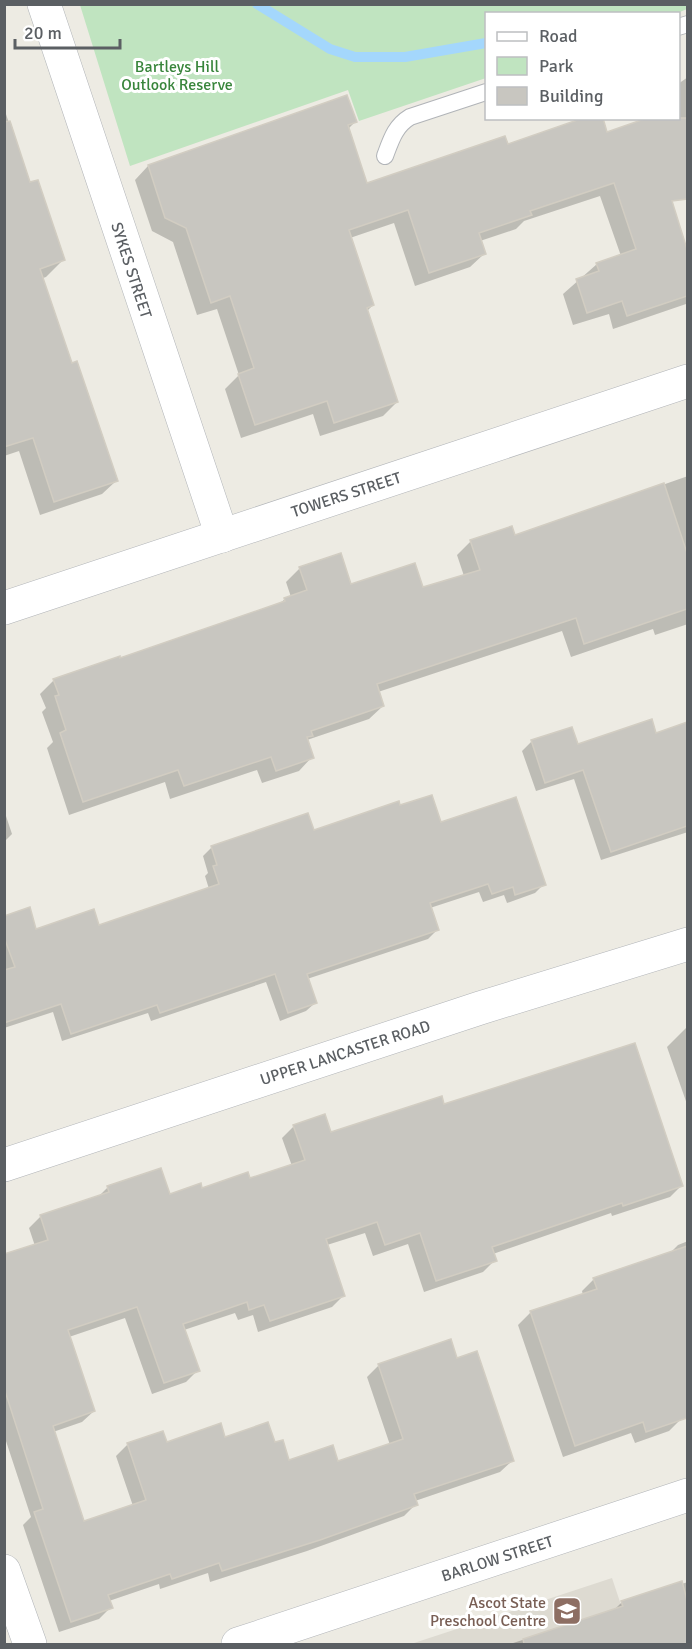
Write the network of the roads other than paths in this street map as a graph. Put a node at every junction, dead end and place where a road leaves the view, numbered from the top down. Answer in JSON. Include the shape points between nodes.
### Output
{"nodes":[{"id":1,"x":44,"y":4,"type":"edge"},
{"id":2,"x":485,"y":92,"type":"edge"},
{"id":3,"x":385,"y":156,"type":"dead end"},
{"id":4,"x":687,"y":381,"type":"edge"},
{"id":5,"x":222,"y":536,"type":"junction"},
{"id":6,"x":4,"y":608,"type":"edge"},
{"id":7,"x":687,"y":944,"type":"edge"},
{"id":8,"x":4,"y":1165,"type":"edge"},
{"id":9,"x":687,"y":1495,"type":"edge"},
{"id":10,"x":4,"y":1570,"type":"edge"},
{"id":11,"x":30,"y":1644,"type":"edge"},
{"id":12,"x":238,"y":1644,"type":"edge"}],
"edges":[{"from":1,"to":5,"type":"street","name":"SYKES STREET"},
{"from":2,"to":3,"type":"lane","via":[[402,122]]},
{"from":4,"to":5,"type":"street","name":"TOWERS STREET"},
{"from":5,"to":6,"type":"street","name":"TOWERS STREET"},
{"from":7,"to":8,"type":"street","name":"UPPER LANCASTER ROAD"},
{"from":9,"to":12,"type":"street","name":"BARLOW STREET"},
{"from":10,"to":11,"type":"street"}]}
